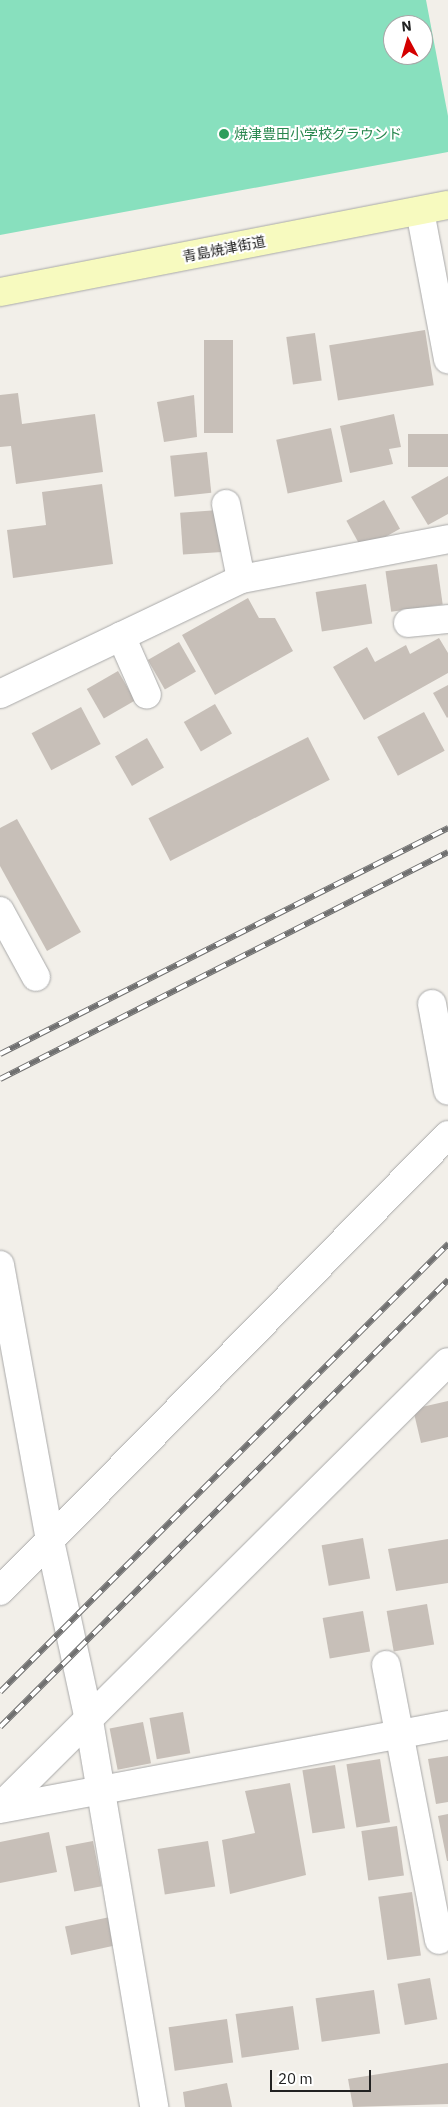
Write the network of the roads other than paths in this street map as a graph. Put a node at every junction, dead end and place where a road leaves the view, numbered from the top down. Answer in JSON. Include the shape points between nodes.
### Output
{"nodes":[{"id":1,"x":448,"y":205,"type":"edge"},
{"id":2,"x":420,"y":211,"type":"junction"},
{"id":3,"x":0,"y":292,"type":"edge"},
{"id":4,"x":448,"y":359,"type":"edge"},
{"id":5,"x":226,"y":504,"type":"dead end"},
{"id":6,"x":448,"y":540,"type":"edge"},
{"id":7,"x":241,"y":579,"type":"junction"},
{"id":8,"x":448,"y":619,"type":"edge"},
{"id":9,"x":408,"y":623,"type":"dead end"},
{"id":10,"x":121,"y":636,"type":"junction"},
{"id":11,"x":0,"y":694,"type":"edge"},
{"id":12,"x":147,"y":695,"type":"dead end"},
{"id":13,"x":0,"y":911,"type":"edge"},
{"id":14,"x":36,"y":977,"type":"dead end"},
{"id":15,"x":432,"y":1004,"type":"dead end"},
{"id":16,"x":448,"y":1091,"type":"edge"},
{"id":17,"x":448,"y":1135,"type":"edge"},
{"id":18,"x":0,"y":1265,"type":"edge"},
{"id":19,"x":448,"y":1362,"type":"edge"},
{"id":20,"x":9,"y":1364,"type":"edge"},
{"id":21,"x":50,"y":1541,"type":"junction"},
{"id":22,"x":0,"y":1591,"type":"edge"},
{"id":23,"x":386,"y":1665,"type":"dead end"},
{"id":24,"x":88,"y":1715,"type":"junction"},
{"id":25,"x":448,"y":1725,"type":"edge"},
{"id":26,"x":399,"y":1734,"type":"junction"},
{"id":27,"x":97,"y":1790,"type":"junction"},
{"id":28,"x":0,"y":1808,"type":"edge"},
{"id":29,"x":439,"y":1940,"type":"dead end"},
{"id":30,"x":154,"y":2107,"type":"edge"}],
"edges":[{"from":1,"to":2,"type":"main road","name":"青島焼津街道"},
{"from":2,"to":3,"type":"main road","name":"青島焼津街道"},
{"from":2,"to":4,"type":"street"},
{"from":5,"to":7,"type":"street"},
{"from":6,"to":7,"type":"street"},
{"from":7,"to":10,"type":"street"},
{"from":8,"to":9,"type":"street"},
{"from":10,"to":11,"type":"street"},
{"from":10,"to":12,"type":"street"},
{"from":13,"to":14,"type":"street"},
{"from":15,"to":16,"type":"street"},
{"from":17,"to":21,"type":"street"},
{"from":18,"to":20,"type":"street"},
{"from":19,"to":24,"type":"street"},
{"from":20,"to":21,"type":"street"},
{"from":21,"to":22,"type":"street"},
{"from":21,"to":24,"type":"street"},
{"from":23,"to":26,"type":"street"},
{"from":24,"to":27,"type":"street"},
{"from":24,"to":28,"type":"street"},
{"from":25,"to":26,"type":"street"},
{"from":26,"to":27,"type":"street"},
{"from":26,"to":29,"type":"street"},
{"from":27,"to":28,"type":"street"},
{"from":27,"to":30,"type":"street"}]}
